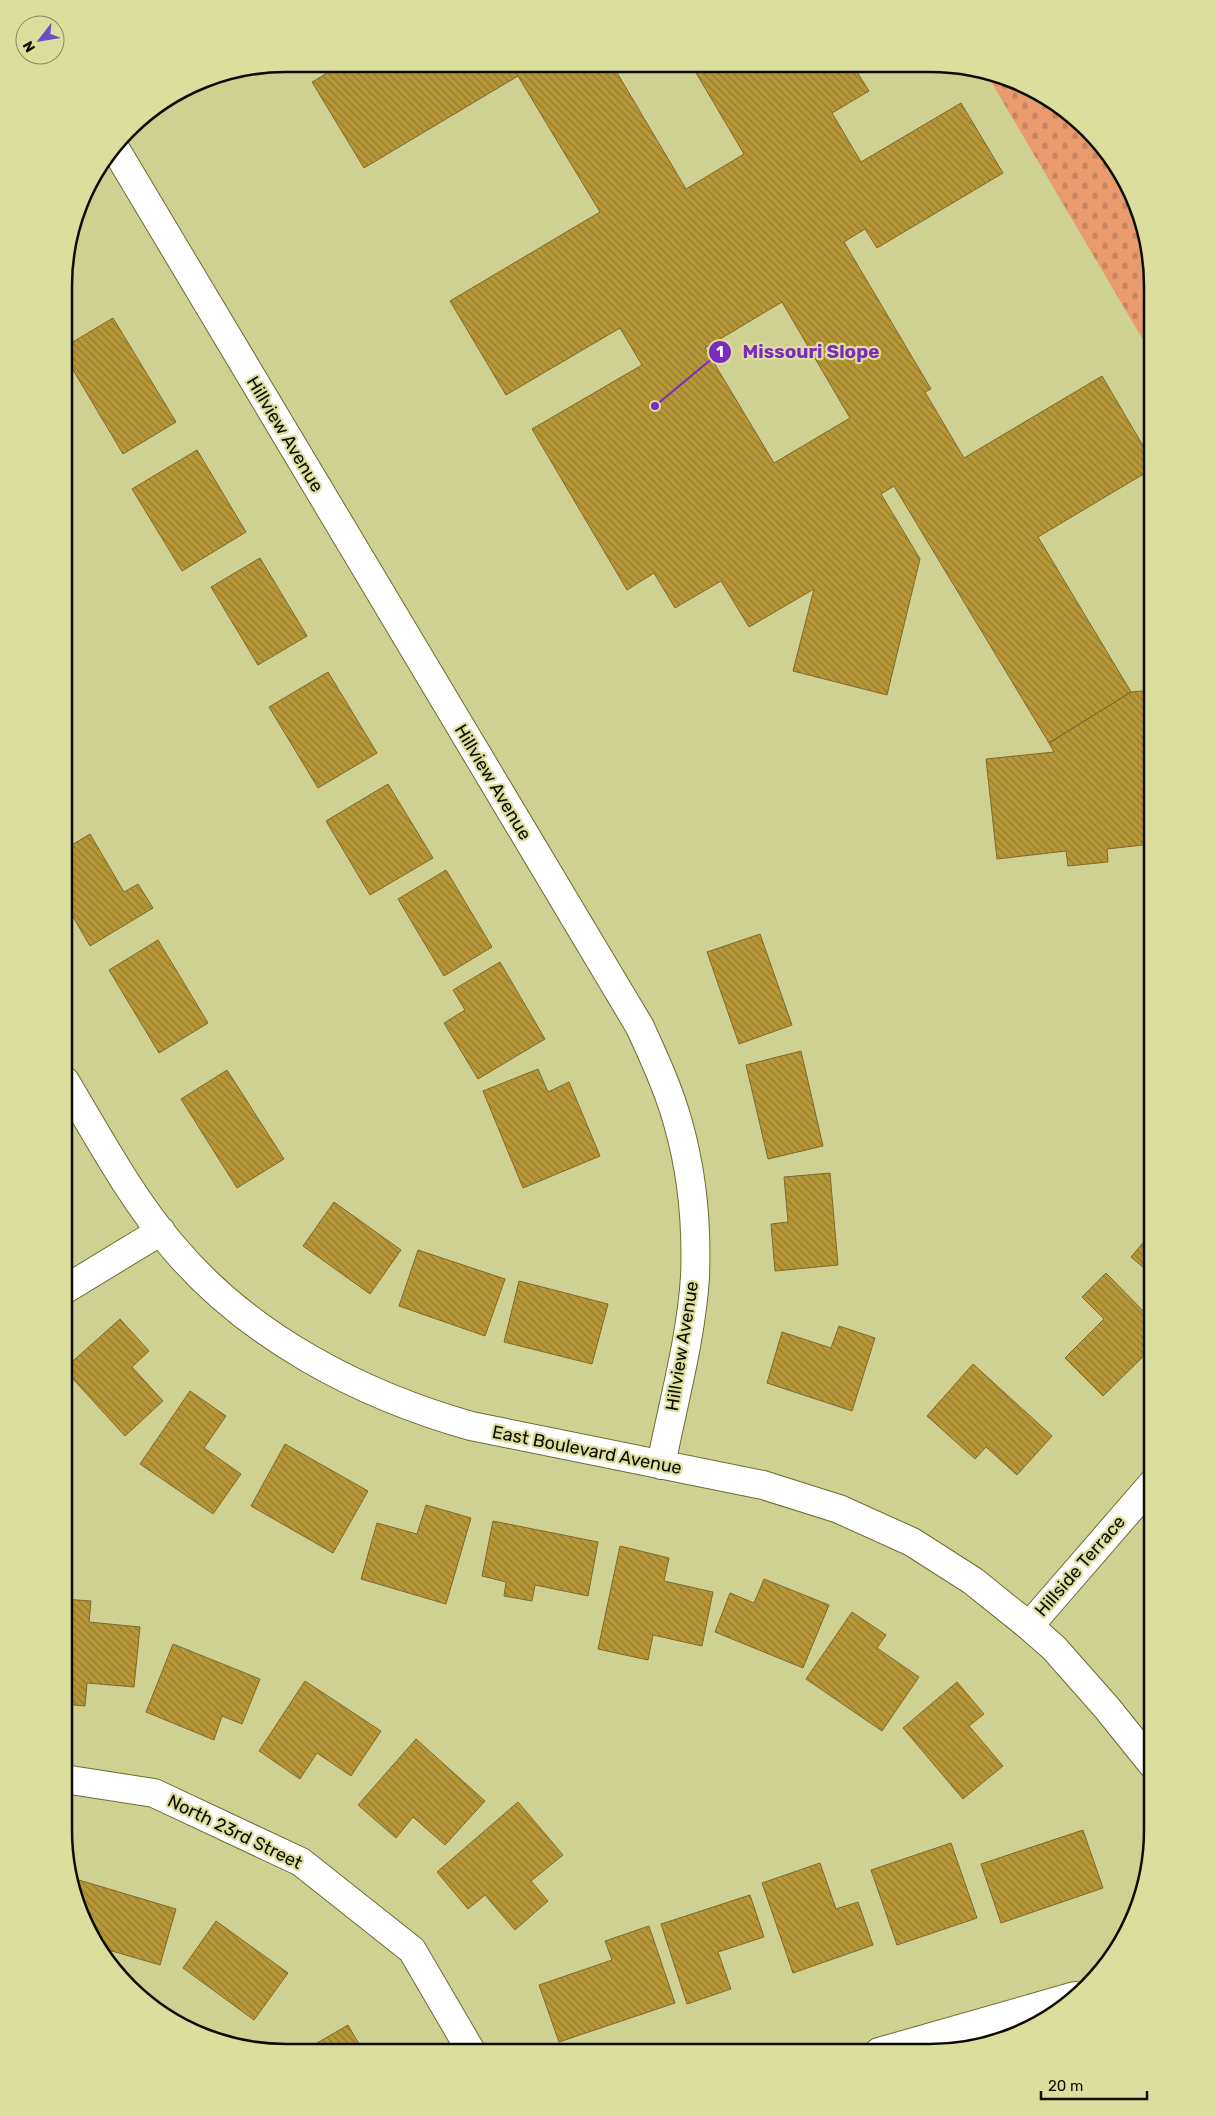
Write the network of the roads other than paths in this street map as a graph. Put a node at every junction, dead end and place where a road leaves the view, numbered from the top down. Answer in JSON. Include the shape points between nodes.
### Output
{"nodes":[{"id":1,"x":118,"y":154,"type":"edge"},
{"id":2,"x":72,"y":1093,"type":"edge"},
{"id":3,"x":161,"y":1232,"type":"junction"},
{"id":4,"x":72,"y":1285,"type":"edge"},
{"id":5,"x":661,"y":1465,"type":"junction"},
{"id":6,"x":1144,"y":1493,"type":"edge"},
{"id":7,"x":1029,"y":1626,"type":"junction"},
{"id":8,"x":1144,"y":1754,"type":"edge"},
{"id":9,"x":72,"y":1780,"type":"edge"},
{"id":10,"x":1057,"y":2001,"type":"edge"},
{"id":11,"x":467,"y":2044,"type":"edge"},
{"id":12,"x":907,"y":2044,"type":"edge"}],
"edges":[{"from":1,"to":5,"type":"street","name":"Hillview Avenue","via":[[640,1027],[660,1070],[678,1123],[689,1174],[694,1226],[694,1278],[689,1329]]},
{"from":2,"to":3,"type":"street","name":"East Boulevard Avenue","via":[[118,1170]]},
{"from":3,"to":4,"type":"street"},
{"from":3,"to":5,"type":"street","name":"East Boulevard Avenue","via":[[194,1270],[250,1318],[306,1357],[370,1390],[471,1426]]},
{"from":5,"to":7,"type":"street","name":"East Boulevard Avenue","via":[[763,1485],[876,1524],[946,1562]]},
{"from":6,"to":7,"type":"street","name":"Hillside Terrace"},
{"from":7,"to":8,"type":"street","name":"East Boulevard Avenue","via":[[1081,1678]]},
{"from":9,"to":11,"type":"street","name":"North 23rd Street","via":[[154,1793],[301,1862],[412,1950]]},
{"from":10,"to":12,"type":"street"}]}
